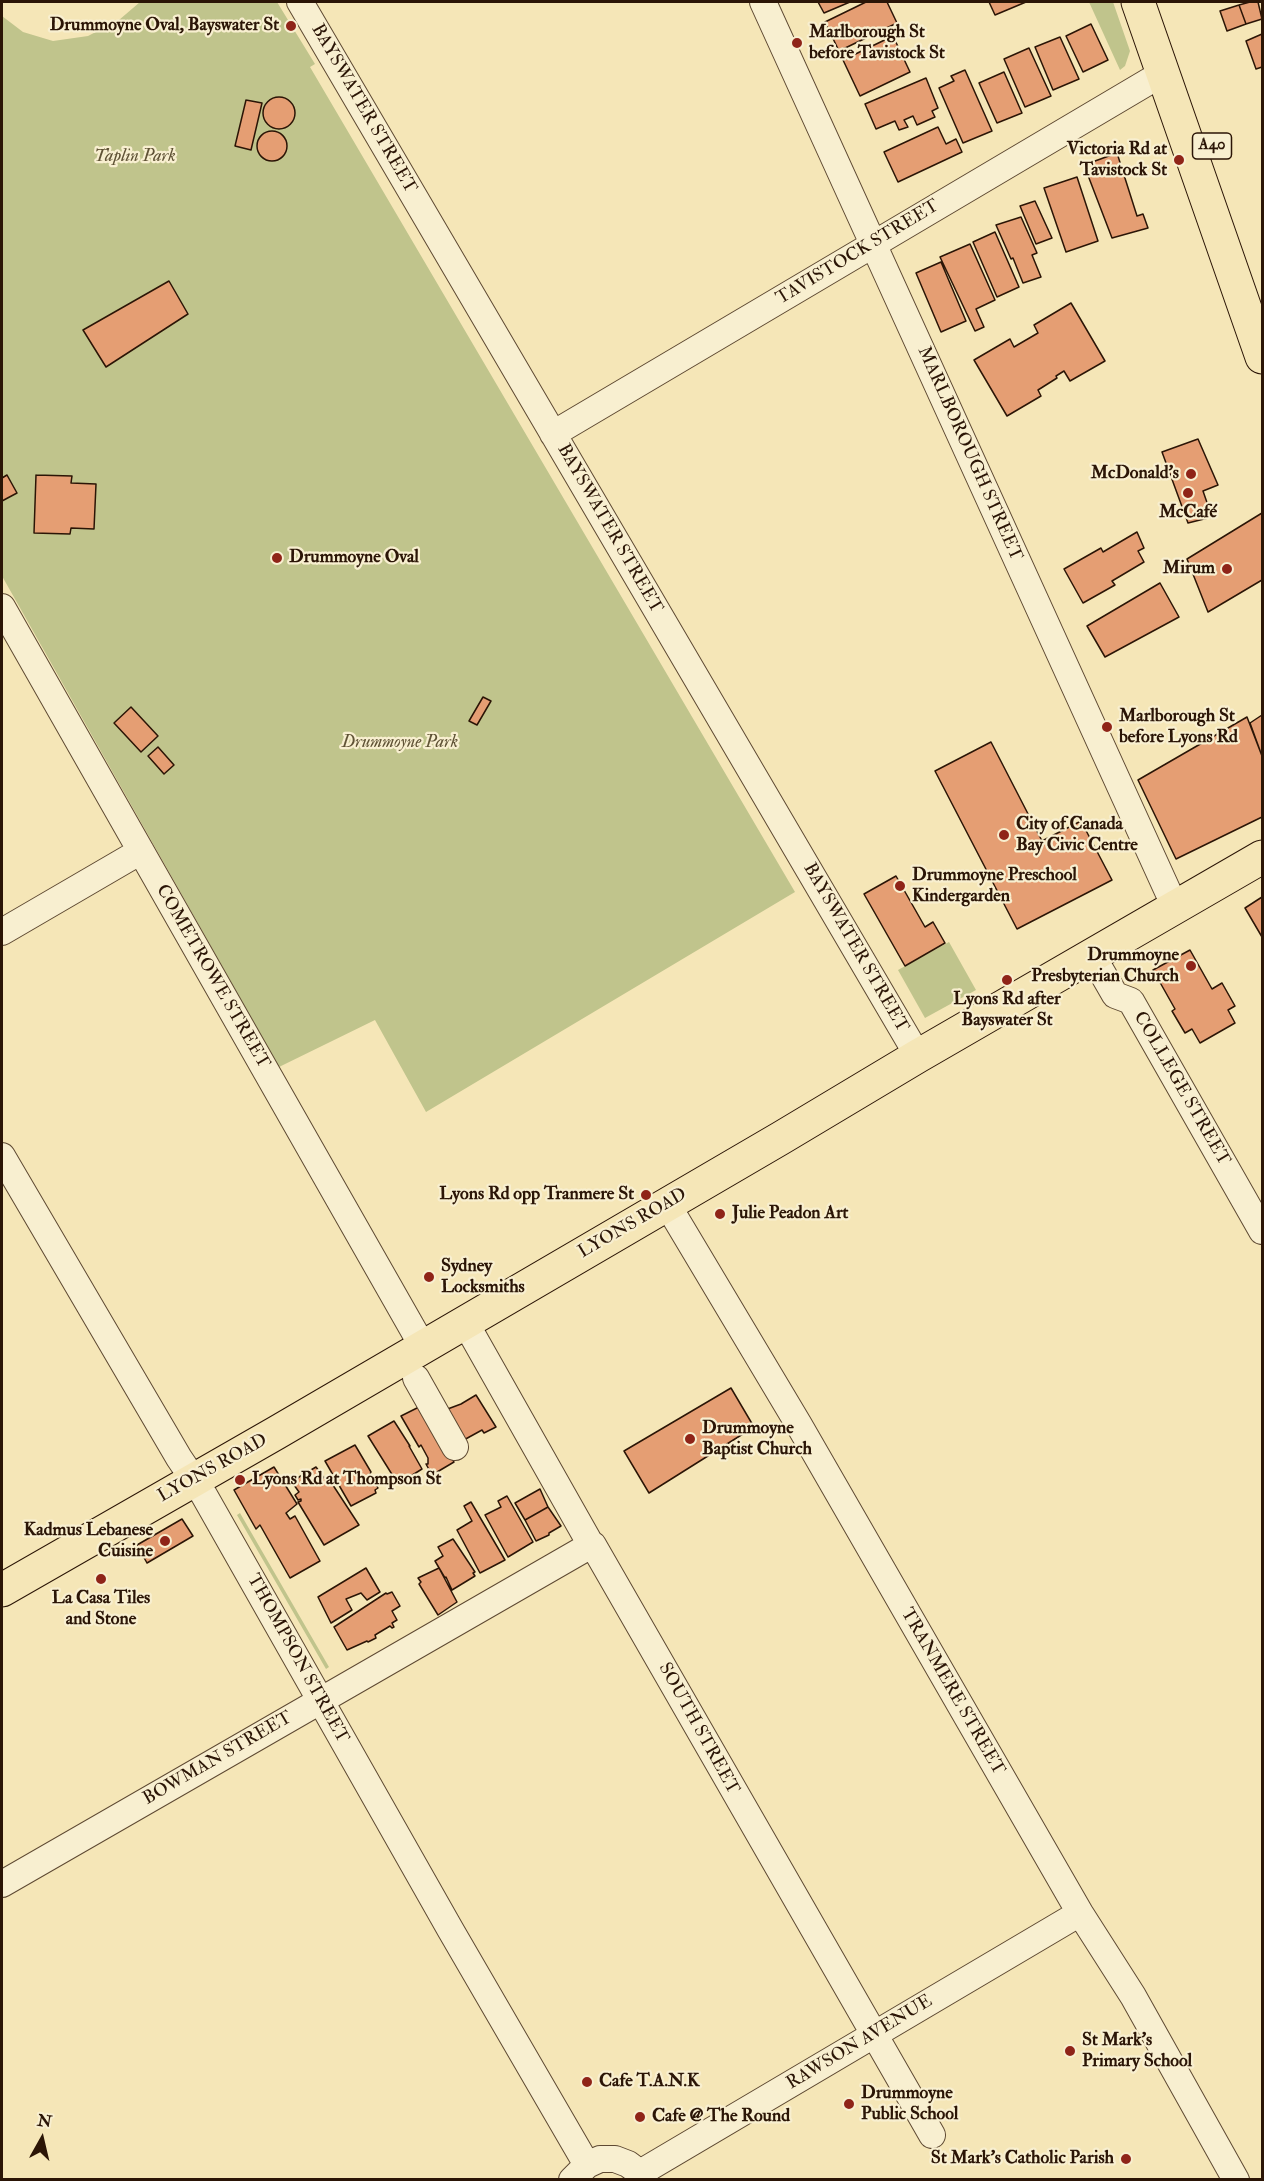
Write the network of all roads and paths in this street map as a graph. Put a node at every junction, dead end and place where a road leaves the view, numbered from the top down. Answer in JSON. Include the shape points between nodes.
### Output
{"nodes":[{"id":1,"x":300,"y":2,"type":"edge"},
{"id":2,"x":762,"y":2,"type":"edge"},
{"id":3,"x":1138,"y":2,"type":"edge"},
{"id":4,"x":1161,"y":2,"type":"edge"},
{"id":5,"x":1163,"y":73,"type":"junction"},
{"id":6,"x":873,"y":245,"type":"junction"},
{"id":7,"x":1263,"y":291,"type":"edge"},
{"id":8,"x":1263,"y":357,"type":"edge"},
{"id":9,"x":553,"y":434,"type":"junction"},
{"id":10,"x":2,"y":607,"type":"edge"},
{"id":11,"x":141,"y":851,"type":"junction"},
{"id":12,"x":1263,"y":857,"type":"edge"},
{"id":13,"x":1175,"y":907,"type":"junction"},
{"id":14,"x":2,"y":932,"type":"edge"},
{"id":15,"x":1092,"y":955,"type":"junction"},
{"id":16,"x":918,"y":1056,"type":"junction"},
{"id":17,"x":2,"y":1156,"type":"edge"},
{"id":18,"x":667,"y":1204,"type":"junction"},
{"id":19,"x":1263,"y":1231,"type":"edge"},
{"id":20,"x":465,"y":1322,"type":"junction"},
{"id":21,"x":420,"y":1363,"type":"junction"},
{"id":22,"x":455,"y":1448,"type":"dead end"},
{"id":23,"x":194,"y":1478,"type":"junction"},
{"id":24,"x":591,"y":1545,"type":"junction"},
{"id":25,"x":2,"y":1590,"type":"edge"},
{"id":26,"x":320,"y":1701,"type":"junction"},
{"id":27,"x":2,"y":1884,"type":"edge"},
{"id":28,"x":1080,"y":1913,"type":"junction"},
{"id":29,"x":875,"y":2034,"type":"junction"},
{"id":30,"x":932,"y":2134,"type":"dead end"},
{"id":31,"x":579,"y":2172,"type":"edge"},
{"id":32,"x":642,"y":2176,"type":"edge"},
{"id":33,"x":1236,"y":2180,"type":"edge"}],
"edges":[{"from":1,"to":9,"type":"street","name":"BAYSWATER STREET"},
{"from":2,"to":6,"type":"street","name":"MARLBOROUGH STREET"},
{"from":3,"to":5,"type":"main road","number":"A40"},
{"from":4,"to":7,"type":"main road","number":"A40"},
{"from":5,"to":6,"type":"street","name":"TAVISTOCK STREET"},
{"from":5,"to":8,"type":"main road","number":"A40"},
{"from":6,"to":9,"type":"street","name":"TAVISTOCK STREET"},
{"from":6,"to":13,"type":"street","name":"MARLBOROUGH STREET"},
{"from":9,"to":16,"type":"street","name":"BAYSWATER STREET"},
{"from":10,"to":11,"type":"street","name":"COMETROWE STREET"},
{"from":11,"to":14,"type":"street"},
{"from":11,"to":21,"type":"street","name":"COMETROWE STREET"},
{"from":12,"to":13,"type":"main road","name":"LYONS ROAD"},
{"from":13,"to":15,"type":"main road","name":"LYONS ROAD"},
{"from":15,"to":16,"type":"main road","name":"LYONS ROAD"},
{"from":15,"to":19,"type":"street","name":"COLLEGE STREET","via":[[1115,994],[1131,1001]]},
{"from":16,"to":18,"type":"main road","name":"LYONS ROAD"},
{"from":17,"to":23,"type":"street","name":"THOMPSON STREET"},
{"from":18,"to":20,"type":"main road","name":"LYONS ROAD"},
{"from":18,"to":28,"type":"street","name":"TRANMERE STREET"},
{"from":20,"to":21,"type":"main road","name":"LYONS ROAD"},
{"from":20,"to":24,"type":"street","name":"SOUTH STREET"},
{"from":21,"to":22,"type":"street","name":"COMETROWE STREET"},
{"from":21,"to":23,"type":"main road","name":"LYONS ROAD"},
{"from":23,"to":25,"type":"main road","name":"LYONS ROAD"},
{"from":23,"to":26,"type":"street","name":"THOMPSON STREET"},
{"from":24,"to":26,"type":"street","name":"BOWMAN STREET"},
{"from":24,"to":29,"type":"street","name":"SOUTH STREET"},
{"from":26,"to":27,"type":"street","name":"BOWMAN STREET"},
{"from":26,"to":31,"type":"street","name":"THOMPSON STREET"},
{"from":28,"to":29,"type":"street","name":"RAWSON AVENUE"},
{"from":28,"to":33,"type":"street","name":"TRANMERE STREET","via":[[1133,1996]]},
{"from":29,"to":30,"type":"street","name":"SOUTH STREET"},
{"from":29,"to":32,"type":"street","name":"RAWSON AVENUE"},
{"from":31,"to":32,"type":"street","via":[[600,2159],[615,2159]]}]}
